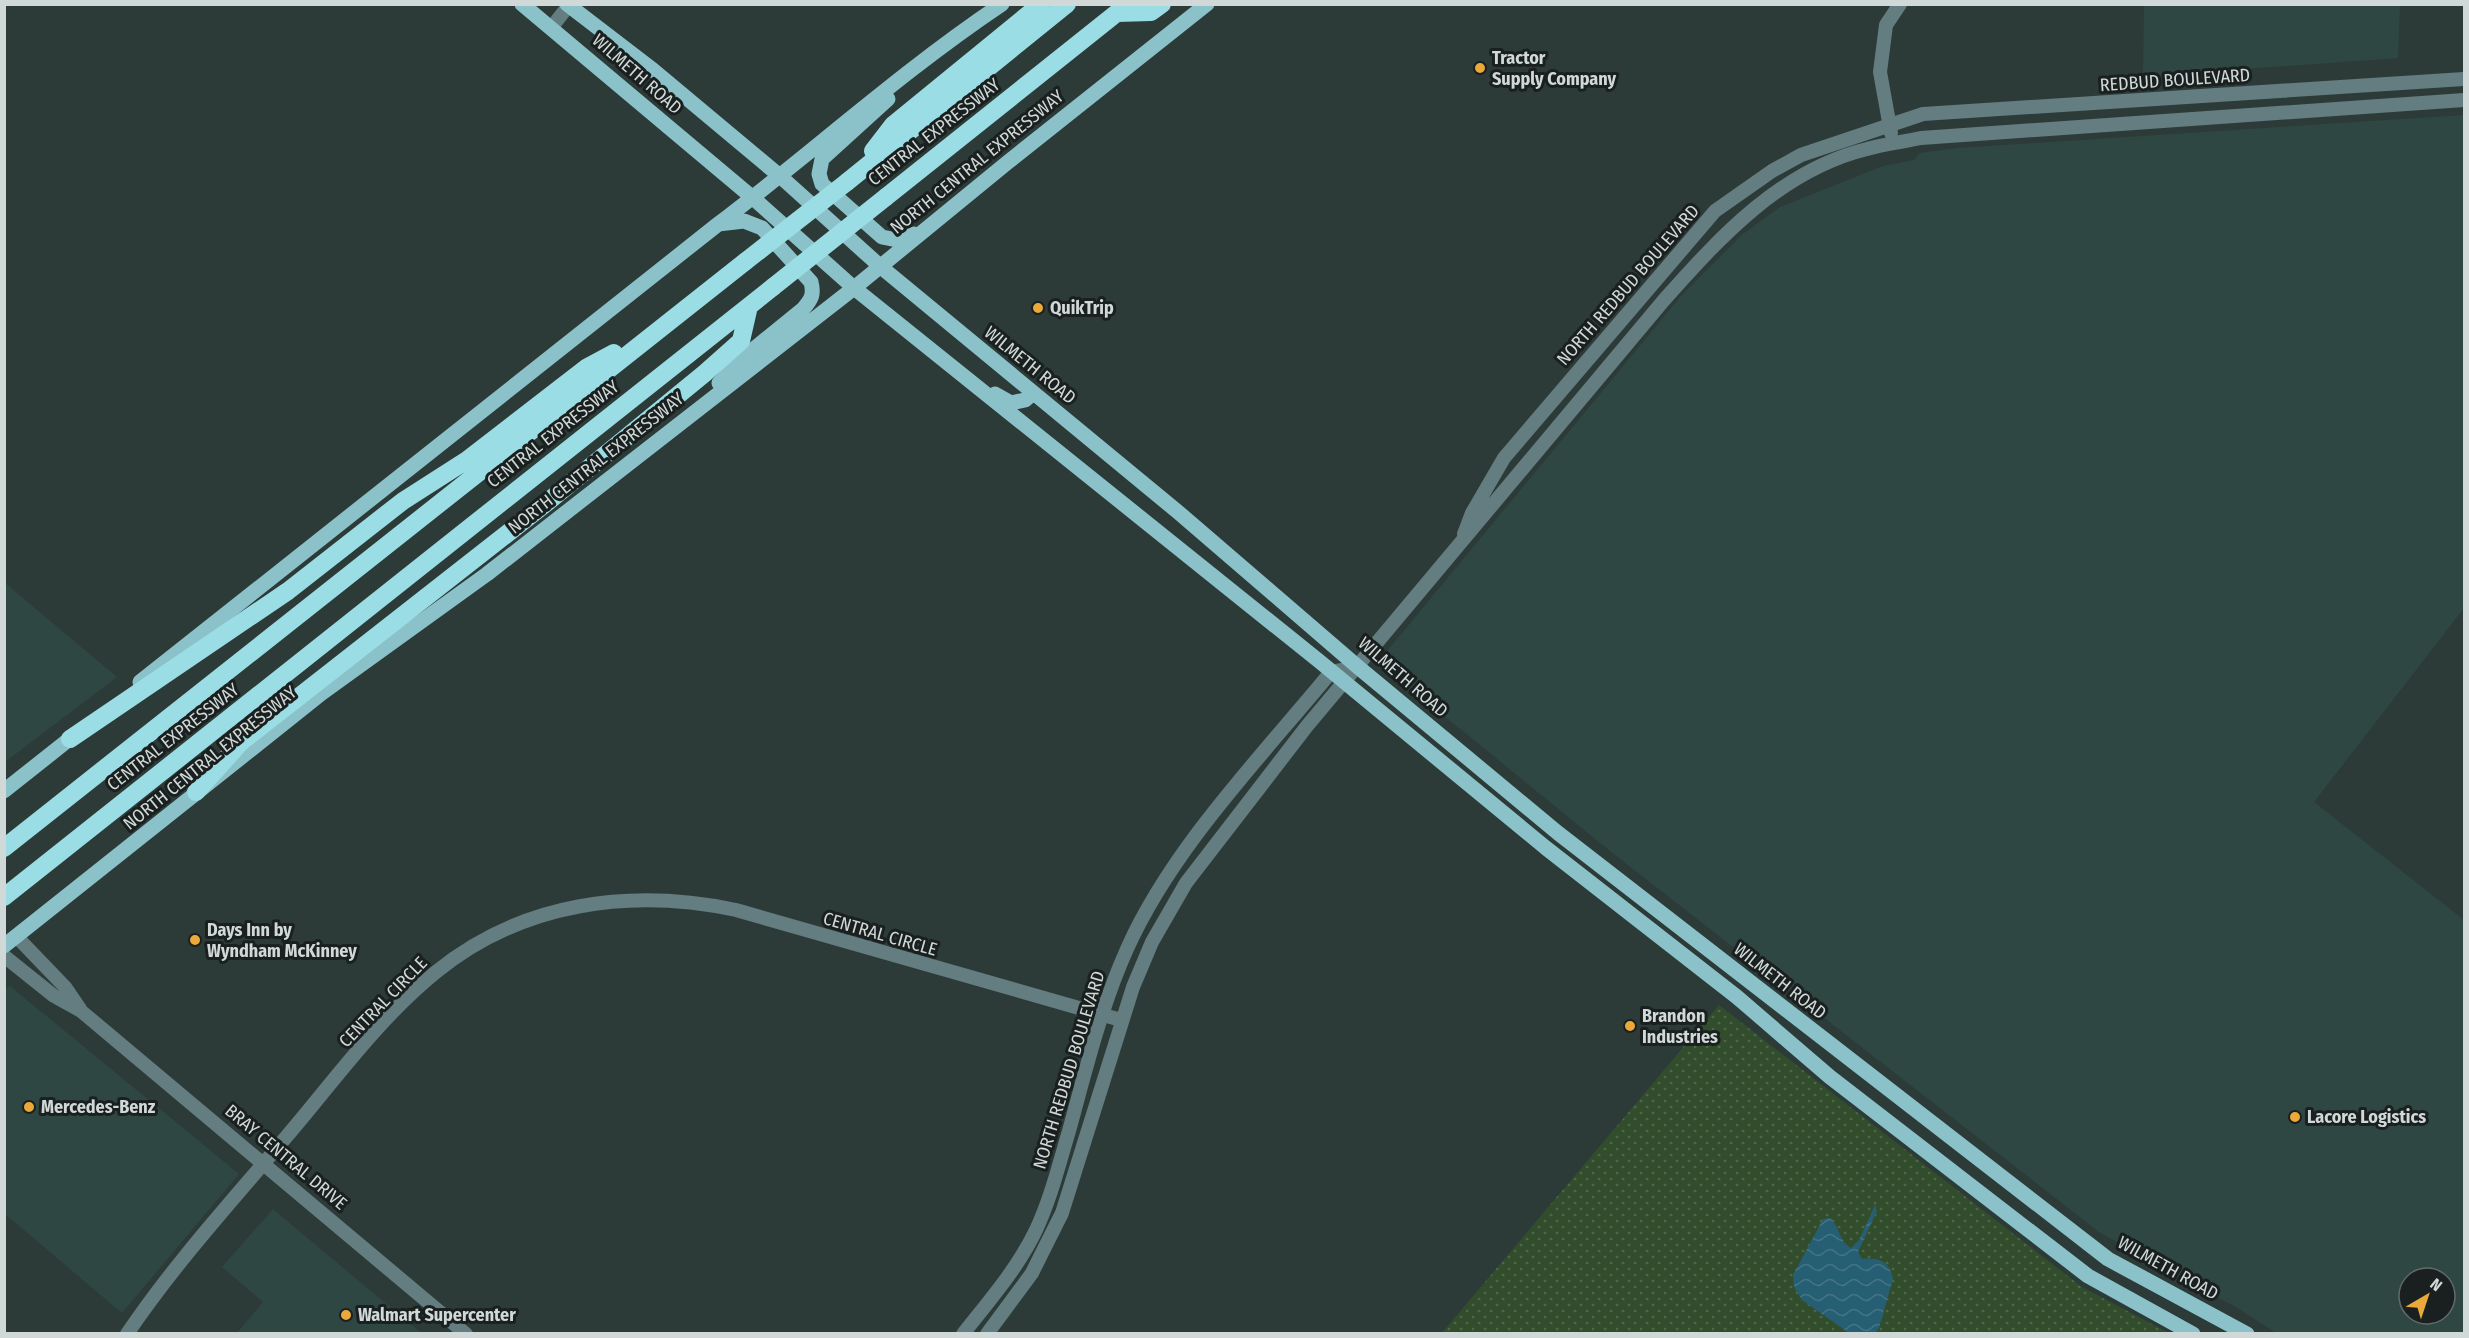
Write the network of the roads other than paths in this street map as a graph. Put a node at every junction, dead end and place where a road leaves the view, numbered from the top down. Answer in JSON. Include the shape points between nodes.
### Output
{"nodes":[{"id":1,"x":522,"y":4,"type":"edge"},
{"id":2,"x":1002,"y":4,"type":"edge"},
{"id":3,"x":1041,"y":4,"type":"edge"},
{"id":4,"x":1067,"y":4,"type":"edge"},
{"id":5,"x":1162,"y":4,"type":"edge"},
{"id":6,"x":1207,"y":4,"type":"edge"},
{"id":7,"x":1900,"y":4,"type":"edge"},
{"id":8,"x":569,"y":5,"type":"edge"},
{"id":9,"x":1123,"y":9,"type":"edge"},
{"id":10,"x":551,"y":28,"type":"junction"},
{"id":11,"x":915,"y":67,"type":"junction"},
{"id":12,"x":2464,"y":79,"type":"edge"},
{"id":13,"x":2387,"y":84,"type":"junction"},
{"id":14,"x":2464,"y":100,"type":"edge"},
{"id":15,"x":2389,"y":105,"type":"junction"},
{"id":16,"x":1889,"y":124,"type":"junction"},
{"id":17,"x":1894,"y":144,"type":"junction"},
{"id":18,"x":781,"y":177,"type":"junction"},
{"id":19,"x":847,"y":182,"type":"junction"},
{"id":20,"x":753,"y":198,"type":"junction"},
{"id":21,"x":717,"y":225,"type":"junction"},
{"id":22,"x":922,"y":231,"type":"junction"},
{"id":23,"x":881,"y":267,"type":"junction"},
{"id":24,"x":854,"y":288,"type":"junction"},
{"id":25,"x":749,"y":306,"type":"junction"},
{"id":26,"x":657,"y":329,"type":"junction"},
{"id":27,"x":913,"y":334,"type":"junction"},
{"id":28,"x":1033,"y":393,"type":"junction"},
{"id":29,"x":693,"y":412,"type":"junction"},
{"id":30,"x":1178,"y":512,"type":"junction"},
{"id":31,"x":1160,"y":533,"type":"junction"},
{"id":32,"x":1460,"y":544,"type":"junction"},
{"id":33,"x":1358,"y":667,"type":"junction"},
{"id":34,"x":1331,"y":672,"type":"junction"},
{"id":35,"x":1344,"y":682,"type":"junction"},
{"id":36,"x":70,"y":739,"type":"junction"},
{"id":37,"x":4,"y":791,"type":"edge"},
{"id":38,"x":196,"y":792,"type":"junction"},
{"id":39,"x":4,"y":848,"type":"edge"},
{"id":40,"x":4,"y":897,"type":"edge"},
{"id":41,"x":10,"y":941,"type":"edge"},
{"id":42,"x":1713,"y":953,"type":"junction"},
{"id":43,"x":4,"y":956,"type":"edge"},
{"id":44,"x":1701,"y":969,"type":"junction"},
{"id":45,"x":81,"y":1011,"type":"junction"},
{"id":46,"x":1101,"y":1014,"type":"junction"},
{"id":47,"x":1121,"y":1020,"type":"junction"},
{"id":48,"x":265,"y":1162,"type":"junction"},
{"id":49,"x":1028,"y":1243,"type":"junction"},
{"id":50,"x":1043,"y":1252,"type":"junction"},
{"id":51,"x":128,"y":1334,"type":"edge"},
{"id":52,"x":466,"y":1334,"type":"edge"},
{"id":53,"x":963,"y":1334,"type":"edge"},
{"id":54,"x":987,"y":1334,"type":"edge"},
{"id":55,"x":2193,"y":1334,"type":"edge"},
{"id":56,"x":2247,"y":1334,"type":"edge"}],
"edges":[{"from":1,"to":10,"type":"main road","name":"WILMETH ROAD"},
{"from":2,"to":11,"type":"main road"},
{"from":3,"to":19,"type":"highway","via":[[893,125]]},
{"from":4,"to":19,"type":"highway","name":"CENTRAL EXPRESSWAY"},
{"from":5,"to":9,"type":"highway","via":[[1151,12]]},
{"from":6,"to":22,"type":"main road","name":"NORTH CENTRAL EXPRESSWAY"},
{"from":7,"to":16,"type":"street","via":[[1886,25],[1880,72]]},
{"from":8,"to":10,"type":"street"},
{"from":8,"to":18,"type":"main road","name":"WILMETH ROAD"},
{"from":9,"to":25,"type":"highway","name":"CENTRAL EXPRESSWAY","bridge":true},
{"from":10,"to":20,"type":"main road","name":"WILMETH ROAD"},
{"from":11,"to":18,"type":"main road"},
{"from":11,"to":22,"type":"main road","via":[[878,111],[822,159],[819,174],[822,184],[882,237],[897,240]]},
{"from":12,"to":13,"type":"street","name":"REDBUD BOULEVARD"},
{"from":13,"to":15,"type":"street"},
{"from":13,"to":16,"type":"street","name":"REDBUD BOULEVARD","via":[[1940,112]]},
{"from":14,"to":15,"type":"street"},
{"from":15,"to":17,"type":"street","via":[[1950,135]]},
{"from":16,"to":17,"type":"street"},
{"from":16,"to":32,"type":"street","name":"NORTH REDBUD BOULEVARD","via":[[1801,155],[1715,211],[1504,458],[1472,513]]},
{"from":17,"to":32,"type":"street","name":"NORTH REDBUD BOULEVARD","via":[[1866,149],[1816,169],[1782,188],[1729,229],[1664,300]]},
{"from":18,"to":20,"type":"main road"},
{"from":18,"to":23,"type":"main road","name":"WILMETH ROAD"},
{"from":19,"to":26,"type":"highway","name":"CENTRAL EXPRESSWAY","bridge":true},
{"from":20,"to":21,"type":"main road"},
{"from":20,"to":24,"type":"main road","name":"WILMETH ROAD"},
{"from":21,"to":29,"type":"main road","via":[[744,221],[762,228],[811,282],[813,292],[803,309],[744,357]]},
{"from":21,"to":36,"type":"main road"},
{"from":22,"to":23,"type":"main road","name":"NORTH CENTRAL EXPRESSWAY"},
{"from":23,"to":24,"type":"main road","name":"NORTH CENTRAL EXPRESSWAY"},
{"from":23,"to":28,"type":"main road","name":"WILMETH ROAD"},
{"from":24,"to":27,"type":"main road","name":"WILMETH ROAD"},
{"from":24,"to":29,"type":"main road","name":"NORTH CENTRAL EXPRESSWAY"},
{"from":25,"to":38,"type":"highway","via":[[741,341],[705,373],[563,490],[241,742]]},
{"from":25,"to":40,"type":"highway","name":"CENTRAL EXPRESSWAY"},
{"from":26,"to":36,"type":"highway","via":[[586,368],[467,460],[403,501],[288,591]]},
{"from":26,"to":39,"type":"highway","name":"CENTRAL EXPRESSWAY"},
{"from":27,"to":28,"type":"main road","via":[[944,351],[1011,403],[1025,400]]},
{"from":27,"to":31,"type":"main road","name":"WILMETH ROAD"},
{"from":28,"to":30,"type":"main road","name":"WILMETH ROAD"},
{"from":29,"to":38,"type":"main road","name":"NORTH CENTRAL EXPRESSWAY","via":[[496,567],[369,657]]},
{"from":30,"to":31,"type":"main road"},
{"from":30,"to":33,"type":"main road","name":"WILMETH ROAD"},
{"from":31,"to":34,"type":"main road","name":"WILMETH ROAD"},
{"from":32,"to":33,"type":"street","name":"NORTH REDBUD BOULEVARD"},
{"from":33,"to":34,"type":"street"},
{"from":33,"to":35,"type":"street","name":"NORTH REDBUD BOULEVARD"},
{"from":33,"to":42,"type":"main road","name":"WILMETH ROAD","via":[[1558,833]]},
{"from":34,"to":35,"type":"main road","name":"WILMETH ROAD"},
{"from":34,"to":46,"type":"street","name":"NORTH REDBUD BOULEVARD","via":[[1175,864],[1131,939]]},
{"from":35,"to":44,"type":"main road","name":"WILMETH ROAD"},
{"from":35,"to":47,"type":"street","name":"NORTH REDBUD BOULEVARD","via":[[1186,883],[1152,942]]},
{"from":36,"to":37,"type":"main road"},
{"from":38,"to":41,"type":"main road","name":"NORTH CENTRAL EXPRESSWAY"},
{"from":41,"to":45,"type":"street","name":"BRAY CENTRAL DRIVE","via":[[65,987]]},
{"from":42,"to":44,"type":"main road"},
{"from":42,"to":56,"type":"main road","name":"WILMETH ROAD","via":[[2108,1259]]},
{"from":43,"to":45,"type":"street","name":"BRAY CENTRAL DRIVE","via":[[54,996]]},
{"from":44,"to":55,"type":"main road","name":"WILMETH ROAD","via":[[1830,1077],[2088,1276]]},
{"from":45,"to":48,"type":"street","name":"BRAY CENTRAL DRIVE"},
{"from":46,"to":47,"type":"street","name":"CENTRAL CIRCLE"},
{"from":46,"to":48,"type":"street","name":"CENTRAL CIRCLE","via":[[702,903],[641,898],[570,908],[500,931],[436,972],[400,1005]]},
{"from":46,"to":49,"type":"street","name":"NORTH REDBUD BOULEVARD","via":[[1054,1184]]},
{"from":47,"to":50,"type":"street","name":"NORTH REDBUD BOULEVARD","via":[[1067,1200]]},
{"from":48,"to":51,"type":"street","name":"CENTRAL CIRCLE","via":[[151,1298]]},
{"from":48,"to":52,"type":"street","name":"BRAY CENTRAL DRIVE"},
{"from":49,"to":50,"type":"street"},
{"from":49,"to":53,"type":"street","name":"NORTH REDBUD BOULEVARD"},
{"from":50,"to":54,"type":"street","name":"NORTH REDBUD BOULEVARD","via":[[1016,1297]]}]}
